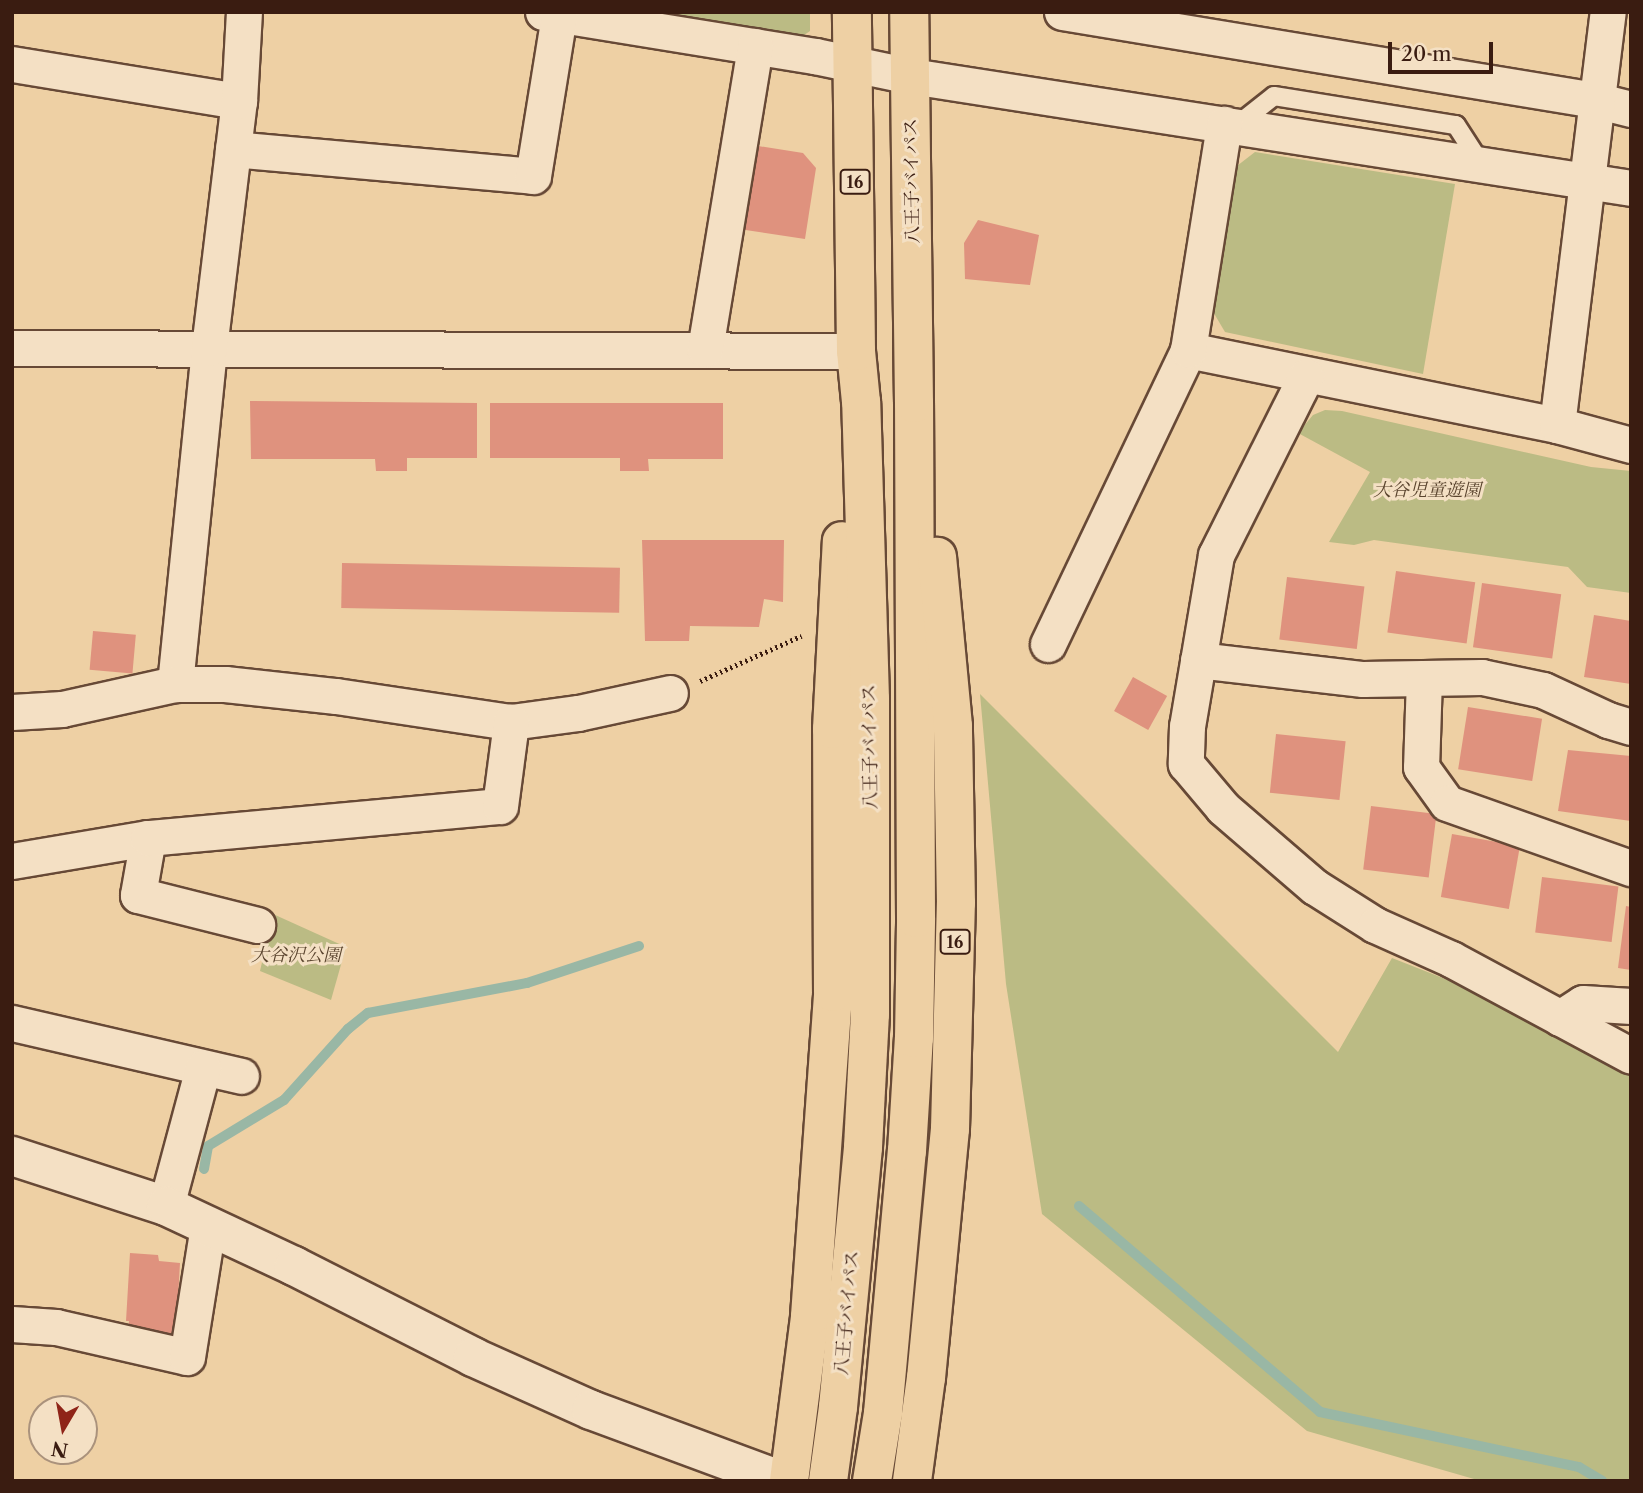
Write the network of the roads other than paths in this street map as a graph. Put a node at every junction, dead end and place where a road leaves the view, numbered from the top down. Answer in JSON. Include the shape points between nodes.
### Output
{"nodes":[{"id":1,"x":244,"y":12,"type":"edge"},
{"id":2,"x":852,"y":12,"type":"edge"},
{"id":3,"x":909,"y":12,"type":"edge"},
{"id":4,"x":1062,"y":12,"type":"edge"},
{"id":5,"x":1608,"y":12,"type":"edge"},
{"id":6,"x":551,"y":13,"type":"edge"},
{"id":7,"x":755,"y":46,"type":"junction"},
{"id":8,"x":853,"y":62,"type":"junction"},
{"id":9,"x":12,"y":64,"type":"edge"},
{"id":10,"x":911,"y":76,"type":"junction"},
{"id":11,"x":1595,"y":100,"type":"junction"},
{"id":12,"x":239,"y":101,"type":"junction"},
{"id":13,"x":1631,"y":109,"type":"edge"},
{"id":14,"x":1230,"y":125,"type":"junction"},
{"id":15,"x":233,"y":149,"type":"junction"},
{"id":16,"x":1589,"y":181,"type":"junction"},
{"id":17,"x":1631,"y":188,"type":"edge"},
{"id":18,"x":12,"y":348,"type":"edge"},
{"id":19,"x":209,"y":348,"type":"junction"},
{"id":20,"x":705,"y":349,"type":"junction"},
{"id":21,"x":1188,"y":349,"type":"junction"},
{"id":22,"x":856,"y":351,"type":"junction"},
{"id":23,"x":1306,"y":376,"type":"junction"},
{"id":24,"x":914,"y":403,"type":"junction"},
{"id":25,"x":1557,"y":425,"type":"junction"},
{"id":26,"x":1631,"y":445,"type":"edge"},
{"id":27,"x":1048,"y":644,"type":"dead end"},
{"id":28,"x":1198,"y":660,"type":"junction"},
{"id":29,"x":1424,"y":678,"type":"junction"},
{"id":30,"x":175,"y":684,"type":"junction"},
{"id":31,"x":670,"y":693,"type":"road end"},
{"id":32,"x":12,"y":712,"type":"edge"},
{"id":33,"x":511,"y":722,"type":"junction"},
{"id":34,"x":1631,"y":727,"type":"edge"},
{"id":35,"x":148,"y":838,"type":"junction"},
{"id":36,"x":12,"y":861,"type":"edge"},
{"id":37,"x":1631,"y":868,"type":"edge"},
{"id":38,"x":257,"y":925,"type":"dead end"},
{"id":39,"x":1631,"y":1006,"type":"edge"},
{"id":40,"x":1560,"y":1017,"type":"junction"},
{"id":41,"x":12,"y":1023,"type":"edge"},
{"id":42,"x":1631,"y":1056,"type":"edge"},
{"id":43,"x":203,"y":1068,"type":"junction"},
{"id":44,"x":241,"y":1076,"type":"dead end"},
{"id":45,"x":12,"y":1156,"type":"edge"},
{"id":46,"x":166,"y":1206,"type":"junction"},
{"id":47,"x":208,"y":1226,"type":"junction"},
{"id":48,"x":12,"y":1324,"type":"edge"},
{"id":49,"x":783,"y":1481,"type":"edge"},
{"id":50,"x":789,"y":1481,"type":"edge"},
{"id":51,"x":828,"y":1481,"type":"edge"},
{"id":52,"x":872,"y":1481,"type":"edge"},
{"id":53,"x":912,"y":1481,"type":"edge"}],
"edges":[{"from":1,"to":12,"type":"street"},
{"from":2,"to":8,"type":"highway","name":"八王子バイパス","number":"16"},
{"from":3,"to":10,"type":"highway","name":"八王子バイパス","number":"16"},
{"from":4,"to":11,"type":"street"},
{"from":5,"to":11,"type":"street"},
{"from":6,"to":7,"type":"street"},
{"from":6,"to":15,"type":"street","via":[[533,176]]},
{"from":7,"to":8,"type":"street"},
{"from":7,"to":20,"type":"street"},
{"from":8,"to":10,"type":"street"},
{"from":8,"to":22,"type":"highway","name":"八王子バイパス","number":"16"},
{"from":9,"to":12,"type":"street"},
{"from":10,"to":14,"type":"street"},
{"from":10,"to":24,"type":"highway","name":"八王子バイパス","number":"16"},
{"from":11,"to":13,"type":"street"},
{"from":11,"to":16,"type":"street"},
{"from":12,"to":15,"type":"street"},
{"from":14,"to":16,"type":"street"},
{"from":14,"to":21,"type":"street"},
{"from":15,"to":19,"type":"street"},
{"from":16,"to":17,"type":"street"},
{"from":16,"to":25,"type":"street"},
{"from":18,"to":19,"type":"street"},
{"from":19,"to":20,"type":"street"},
{"from":19,"to":30,"type":"street"},
{"from":20,"to":22,"type":"street"},
{"from":21,"to":23,"type":"street"},
{"from":21,"to":27,"type":"street"},
{"from":22,"to":50,"type":"highway","via":[[832,729],[833,992],[827,1100],[810,1316]]},
{"from":22,"to":51,"type":"highway","name":"八王子バイパス","number":"16","via":[[872,860],[870,1014],[863,1147]]},
{"from":23,"to":25,"type":"street"},
{"from":23,"to":28,"type":"street","via":[[1216,555]]},
{"from":24,"to":52,"type":"highway","name":"八王子バイパス","number":"16","via":[[916,918],[907,1150],[883,1413]]},
{"from":24,"to":53,"type":"highway","number":"16","via":[[936,544],[952,714],[956,903],[950,1129]]},
{"from":25,"to":26,"type":"street"},
{"from":28,"to":29,"type":"street","via":[[1363,679]]},
{"from":28,"to":40,"type":"street","via":[[1186,726],[1186,764],[1223,808],[1315,887],[1375,925],[1451,958]]},
{"from":29,"to":34,"type":"street","via":[[1482,677],[1543,690]]},
{"from":29,"to":37,"type":"street","via":[[1421,767],[1447,803]]},
{"from":30,"to":32,"type":"street","via":[[62,709]]},
{"from":30,"to":33,"type":"street","via":[[225,684],[336,696]]},
{"from":31,"to":33,"type":"street"},
{"from":33,"to":35,"type":"street","via":[[500,806]]},
{"from":35,"to":36,"type":"street"},
{"from":35,"to":38,"type":"street","via":[[138,895]]},
{"from":39,"to":40,"type":"street","via":[[1583,1003]]},
{"from":40,"to":42,"type":"street"},
{"from":41,"to":43,"type":"street"},
{"from":43,"to":44,"type":"street"},
{"from":43,"to":46,"type":"street"},
{"from":45,"to":46,"type":"street"},
{"from":46,"to":47,"type":"street"},
{"from":47,"to":48,"type":"street","via":[[187,1357],[56,1327]]},
{"from":47,"to":49,"type":"street","via":[[591,1410]]}]}
